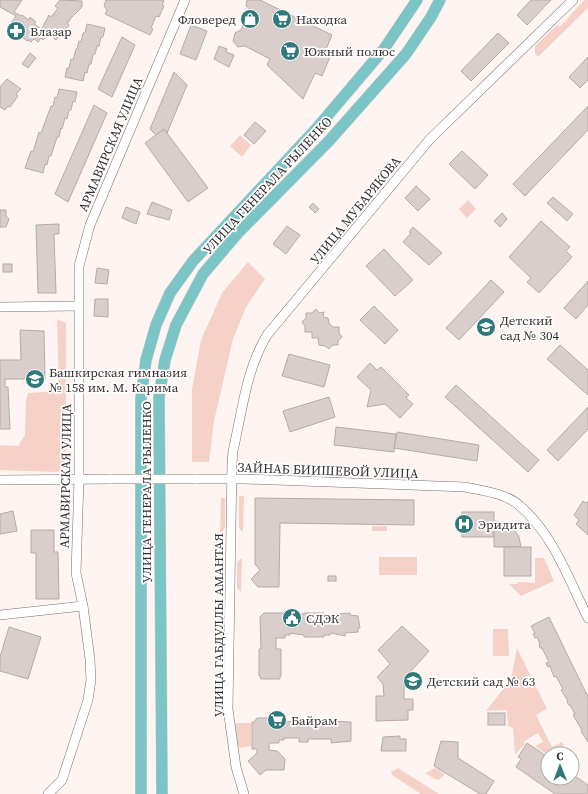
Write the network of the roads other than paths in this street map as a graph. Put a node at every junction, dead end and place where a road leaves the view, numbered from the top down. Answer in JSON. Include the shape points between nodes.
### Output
{"nodes":[{"id":1,"x":185,"y":0,"type":"edge"},
{"id":2,"x":417,"y":0,"type":"edge"},
{"id":3,"x":440,"y":0,"type":"edge"},
{"id":4,"x":574,"y":0,"type":"edge"},
{"id":5,"x":78,"y":306,"type":"junction"},
{"id":6,"x":0,"y":307,"type":"edge"},
{"id":7,"x":79,"y":479,"type":"junction"},
{"id":8,"x":232,"y":479,"type":"junction"},
{"id":9,"x":0,"y":480,"type":"edge"},
{"id":10,"x":83,"y":606,"type":"junction"},
{"id":11,"x":0,"y":615,"type":"edge"},
{"id":12,"x":588,"y":618,"type":"edge"},
{"id":13,"x":48,"y":794,"type":"edge"},
{"id":14,"x":141,"y":794,"type":"edge"},
{"id":15,"x":162,"y":794,"type":"edge"},
{"id":16,"x":244,"y":794,"type":"edge"}],
"edges":[{"from":1,"to":5,"type":"street","name":"АРМАВИРСКАЯ УЛИЦА","via":[[90,225],[79,266]]},
{"from":2,"to":14,"type":"main road","name":"УЛИЦА ГЕНЕРАЛА РЫЛЕНКО","via":[[384,49],[316,128],[193,260],[170,293],[156,325],[146,360],[141,398]]},
{"from":3,"to":15,"type":"main road","name":"УЛИЦА ГЕНЕРАЛА РЫЛЕНКО","via":[[406,54],[328,142],[238,232],[204,274],[176,325],[165,360],[159,397]]},
{"from":4,"to":8,"type":"street","name":"УЛИЦА МУБАРЯКОВА","via":[[430,139],[267,335],[251,367],[233,451]]},
{"from":5,"to":6,"type":"street"},
{"from":5,"to":7,"type":"street","name":"АРМАВИРСКАЯ УЛИЦА"},
{"from":7,"to":8,"type":"street","name":"ЗАЙНАБ БИИШЕВОЙ УЛИЦА","bridge":true},
{"from":7,"to":9,"type":"street","name":"ЗАЙНАБ БИИШЕВОЙ УЛИЦА"},
{"from":7,"to":10,"type":"street","name":"АРМАВИРСКАЯ УЛИЦА","via":[[76,572]]},
{"from":8,"to":12,"type":"street","name":"ЗАЙНАБ БИИШЕВОЙ УЛИЦА","via":[[465,487],[498,494],[519,505],[537,525],[555,551]]},
{"from":8,"to":16,"type":"street","name":"УЛИЦА ГАБДУЛЛЫ АМАНТАЯ","via":[[228,709],[236,767]]},
{"from":10,"to":11,"type":"street"},
{"from":10,"to":13,"type":"street","name":"АРМАВИРСКАЯ УЛИЦА","via":[[90,659],[91,680],[88,700],[62,780]]}]}
